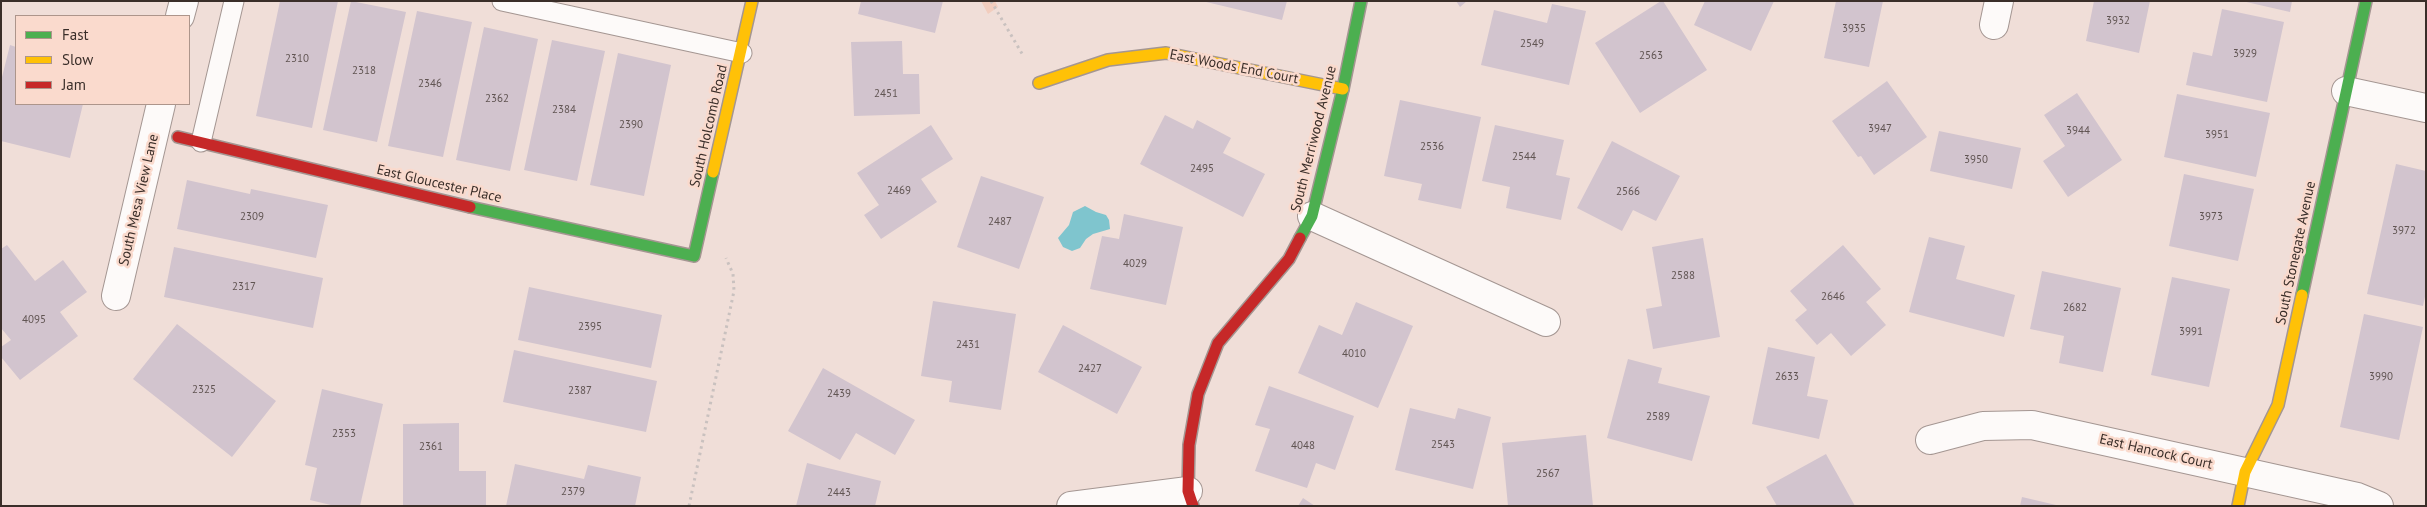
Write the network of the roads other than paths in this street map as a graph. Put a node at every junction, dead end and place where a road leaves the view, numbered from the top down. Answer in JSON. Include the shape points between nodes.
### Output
{"nodes":[{"id":1,"x":184,"y":1,"type":"edge"},
{"id":2,"x":234,"y":1,"type":"edge"},
{"id":3,"x":502,"y":1,"type":"edge"},
{"id":4,"x":752,"y":1,"type":"edge"},
{"id":5,"x":1361,"y":1,"type":"edge"},
{"id":6,"x":2366,"y":1,"type":"edge"},
{"id":7,"x":180,"y":15,"type":"edge"},
{"id":8,"x":742,"y":53,"type":"junction"},
{"id":9,"x":1039,"y":83,"type":"road end"},
{"id":10,"x":1343,"y":89,"type":"junction"},
{"id":11,"x":2346,"y":91,"type":"junction"},
{"id":12,"x":161,"y":105,"type":"edge"},
{"id":13,"x":2426,"y":108,"type":"edge"},
{"id":14,"x":178,"y":137,"type":"dead end"},
{"id":15,"x":201,"y":142,"type":"junction"},
{"id":16,"x":1312,"y":216,"type":"junction"},
{"id":17,"x":694,"y":256,"type":"joint"},
{"id":18,"x":116,"y":296,"type":"dead end"},
{"id":19,"x":1546,"y":322,"type":"dead end"},
{"id":20,"x":1930,"y":440,"type":"dead end"},
{"id":21,"x":2245,"y":472,"type":"junction"},
{"id":22,"x":1191,"y":498,"type":"edge"},
{"id":23,"x":1071,"y":506,"type":"edge"},
{"id":24,"x":2238,"y":506,"type":"edge"},
{"id":25,"x":2379,"y":506,"type":"edge"}],
"edges":[{"from":1,"to":7,"type":"street"},
{"from":2,"to":15,"type":"lane"},
{"from":3,"to":8,"type":"lane"},
{"from":4,"to":8,"type":"street","name":"South Holcomb Road"},
{"from":5,"to":10,"type":"street","name":"South Merriwood Avenue"},
{"from":6,"to":11,"type":"street","name":"South Stonegate Avenue"},
{"from":8,"to":17,"type":"street","name":"South Holcomb Road"},
{"from":9,"to":10,"type":"street","name":"East Woods End Court","via":[[1108,60],[1166,53]]},
{"from":10,"to":16,"type":"street","name":"South Merriwood Avenue"},
{"from":11,"to":13,"type":"street"},
{"from":11,"to":21,"type":"street","name":"South Stonegate Avenue","via":[[2278,405]]},
{"from":12,"to":18,"type":"street","name":"South Mesa View Lane"},
{"from":14,"to":15,"type":"street","name":"East Gloucester Place"},
{"from":15,"to":17,"type":"street","name":"East Gloucester Place","via":[[499,214]]},
{"from":16,"to":19,"type":"street"},
{"from":16,"to":22,"type":"street","name":"South Merriwood Avenue","via":[[1289,259],[1218,343],[1198,394],[1189,446]]},
{"from":20,"to":21,"type":"street","name":"East Hancock Court","via":[[1984,426],[2032,425]]},
{"from":21,"to":24,"type":"street","name":"South Stonegate Avenue"},
{"from":21,"to":25,"type":"street","name":"East Hancock Court","via":[[2357,497]]},
{"from":22,"to":23,"type":"street"}]}
